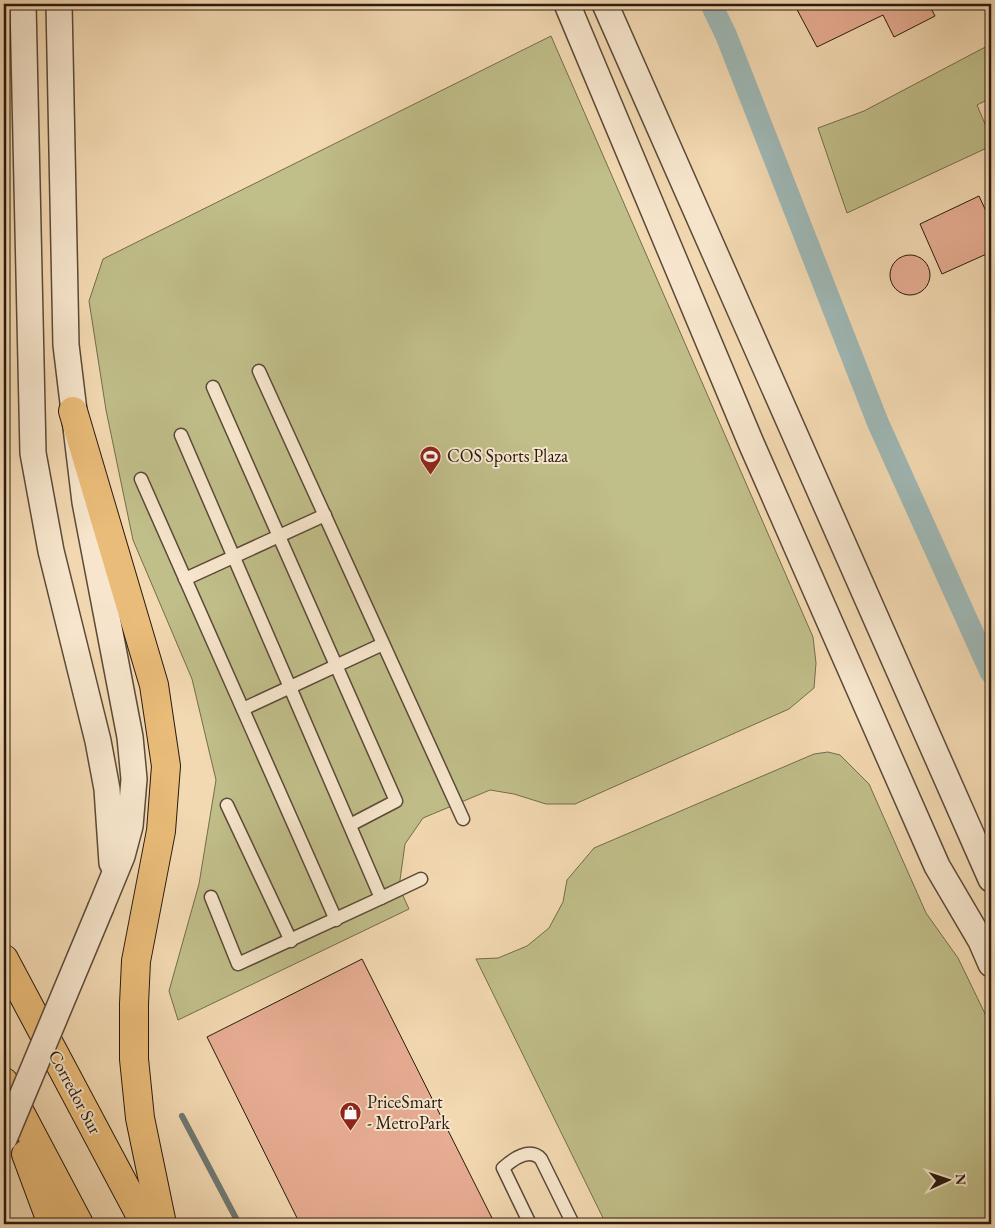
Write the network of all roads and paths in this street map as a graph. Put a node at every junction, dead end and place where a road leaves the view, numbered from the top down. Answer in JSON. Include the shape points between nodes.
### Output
{"nodes":[{"id":1,"x":23,"y":4,"type":"edge"},
{"id":2,"x":59,"y":4,"type":"edge"},
{"id":3,"x":567,"y":4,"type":"edge"},
{"id":4,"x":597,"y":4,"type":"edge"},
{"id":5,"x":605,"y":4,"type":"edge"},
{"id":6,"x":596,"y":70,"type":"junction"},
{"id":7,"x":673,"y":156,"type":"junction"},
{"id":8,"x":259,"y":371,"type":"dead end"},
{"id":9,"x":213,"y":387,"type":"dead end"},
{"id":10,"x":73,"y":411,"type":"junction"},
{"id":11,"x":181,"y":435,"type":"dead end"},
{"id":12,"x":141,"y":479,"type":"dead end"},
{"id":13,"x":325,"y":515,"type":"junction"},
{"id":14,"x":279,"y":536,"type":"junction"},
{"id":15,"x":233,"y":557,"type":"junction"},
{"id":16,"x":185,"y":579,"type":"junction"},
{"id":17,"x":383,"y":644,"type":"junction"},
{"id":18,"x":336,"y":665,"type":"junction"},
{"id":19,"x":290,"y":685,"type":"junction"},
{"id":20,"x":243,"y":709,"type":"junction"},
{"id":21,"x":227,"y":805,"type":"dead end"},
{"id":22,"x":463,"y":819,"type":"dead end"},
{"id":23,"x":350,"y":825,"type":"junction"},
{"id":24,"x":421,"y":879,"type":"dead end"},
{"id":25,"x":991,"y":879,"type":"edge"},
{"id":26,"x":112,"y":881,"type":"junction"},
{"id":27,"x":211,"y":897,"type":"dead end"},
{"id":28,"x":381,"y":898,"type":"junction"},
{"id":29,"x":336,"y":920,"type":"junction"},
{"id":30,"x":292,"y":941,"type":"junction"},
{"id":31,"x":4,"y":959,"type":"edge"},
{"id":32,"x":991,"y":964,"type":"edge"},
{"id":33,"x":4,"y":1082,"type":"edge"},
{"id":34,"x":4,"y":1094,"type":"edge"},
{"id":35,"x":4,"y":1139,"type":"edge"},
{"id":36,"x":52,"y":1224,"type":"edge"},
{"id":37,"x":79,"y":1224,"type":"edge"},
{"id":38,"x":146,"y":1224,"type":"edge"},
{"id":39,"x":162,"y":1224,"type":"edge"},
{"id":40,"x":530,"y":1224,"type":"edge"},
{"id":41,"x":573,"y":1224,"type":"edge"}],
"edges":[{"from":1,"to":26,"type":"street","via":[[33,453],[51,550],[98,741],[107,790]]},
{"from":2,"to":10,"type":"street","via":[[66,344]]},
{"from":3,"to":6,"type":"street"},
{"from":4,"to":6,"type":"street","via":[[601,43]]},
{"from":5,"to":7,"type":"street"},
{"from":6,"to":7,"type":"street","via":[[640,108]]},
{"from":6,"to":32,"type":"street","via":[[751,443],[937,866]]},
{"from":7,"to":25,"type":"street"},
{"from":8,"to":13,"type":"lane"},
{"from":9,"to":14,"type":"lane"},
{"from":10,"to":26,"type":"street","via":[[85,502],[130,737],[134,779],[130,826]]},
{"from":10,"to":39,"type":"highway","via":[[154,685],[166,766],[161,831],[136,960],[134,1004],[134,1059],[140,1118]]},
{"from":11,"to":15,"type":"lane"},
{"from":12,"to":16,"type":"lane"},
{"from":13,"to":14,"type":"lane"},
{"from":13,"to":17,"type":"lane"},
{"from":14,"to":15,"type":"lane"},
{"from":14,"to":18,"type":"lane"},
{"from":15,"to":16,"type":"lane"},
{"from":15,"to":19,"type":"lane"},
{"from":16,"to":20,"type":"lane"},
{"from":17,"to":18,"type":"lane"},
{"from":17,"to":22,"type":"lane"},
{"from":18,"to":19,"type":"lane"},
{"from":18,"to":23,"type":"lane","via":[[396,801]]},
{"from":19,"to":20,"type":"lane"},
{"from":19,"to":23,"type":"lane"},
{"from":20,"to":29,"type":"lane"},
{"from":21,"to":30,"type":"lane"},
{"from":23,"to":28,"type":"lane"},
{"from":24,"to":28,"type":"lane"},
{"from":26,"to":35,"type":"street","bridge":true},
{"from":27,"to":30,"type":"lane","via":[[238,964]]},
{"from":28,"to":29,"type":"lane"},
{"from":29,"to":30,"type":"lane"},
{"from":31,"to":38,"type":"highway","name":"Corredor Sur"},
{"from":33,"to":37,"type":"highway"},
{"from":34,"to":36,"type":"highway"},
{"from":40,"to":41,"type":"lane","via":[[503,1168],[529,1153],[541,1159]]}]}
